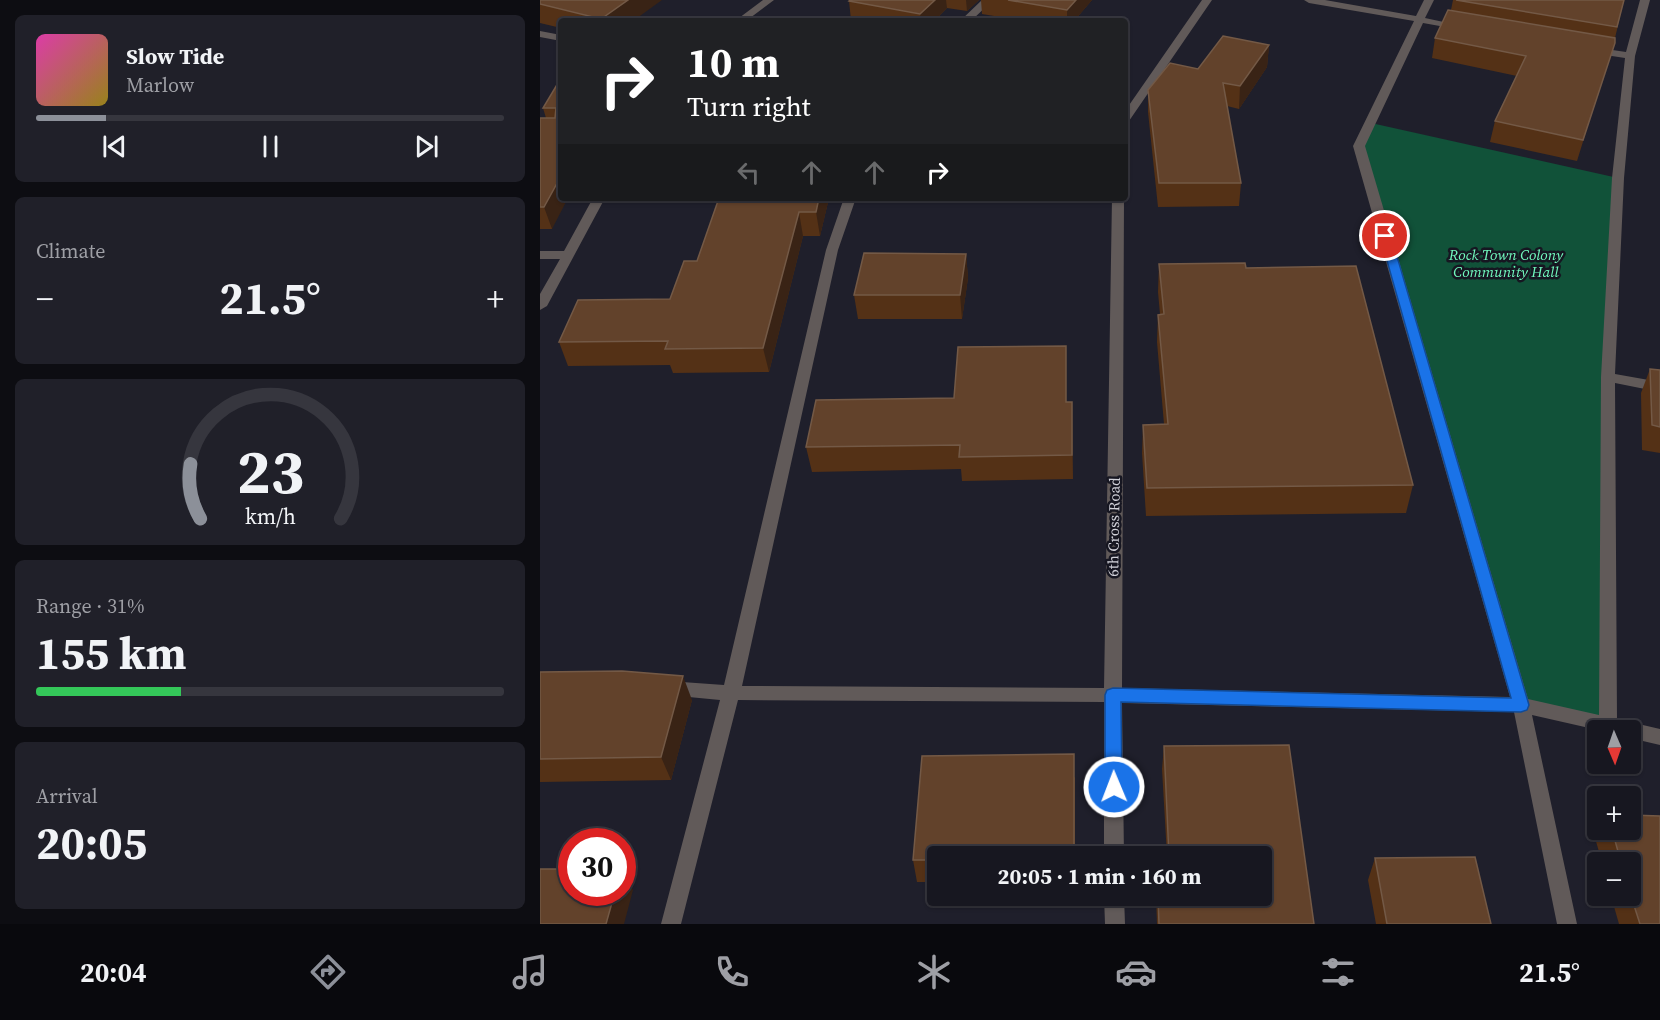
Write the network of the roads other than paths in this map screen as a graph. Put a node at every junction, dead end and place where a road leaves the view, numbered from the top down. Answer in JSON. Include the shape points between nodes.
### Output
{"nodes":[{"id":1,"x":769,"y":0,"type":"edge"},
{"id":2,"x":988,"y":0,"type":"edge"},
{"id":3,"x":1208,"y":0,"type":"edge"},
{"id":4,"x":1309,"y":0,"type":"edge"},
{"id":5,"x":1429,"y":0,"type":"edge"},
{"id":6,"x":1645,"y":0,"type":"edge"},
{"id":7,"x":744,"y":18,"type":"edge"},
{"id":8,"x":968,"y":18,"type":"edge"},
{"id":9,"x":1419,"y":20,"type":"junction"},
{"id":10,"x":1477,"y":30,"type":"edge"},
{"id":11,"x":540,"y":34,"type":"edge"},
{"id":12,"x":558,"y":37,"type":"edge"},
{"id":13,"x":1583,"y":48,"type":"edge"},
{"id":14,"x":1630,"y":56,"type":"junction"},
{"id":15,"x":1128,"y":115,"type":"edge"},
{"id":16,"x":597,"y":201,"type":"edge"},
{"id":17,"x":849,"y":201,"type":"edge"},
{"id":18,"x":1118,"y":201,"type":"edge"},
{"id":19,"x":540,"y":255,"type":"edge"},
{"id":20,"x":567,"y":255,"type":"junction"},
{"id":21,"x":540,"y":306,"type":"edge"},
{"id":22,"x":1608,"y":377,"type":"junction"},
{"id":23,"x":1660,"y":387,"type":"edge"},
{"id":24,"x":648,"y":686,"type":"edge"},
{"id":25,"x":731,"y":693,"type":"junction"},
{"id":26,"x":1113,"y":695,"type":"junction"},
{"id":27,"x":1521,"y":705,"type":"junction"},
{"id":28,"x":1594,"y":720,"type":"edge"},
{"id":29,"x":1608,"y":720,"type":"edge"},
{"id":30,"x":1641,"y":731,"type":"edge"},
{"id":31,"x":1660,"y":736,"type":"edge"},
{"id":32,"x":1114,"y":846,"type":"edge"},
{"id":33,"x":1114,"y":906,"type":"edge"},
{"id":34,"x":671,"y":924,"type":"edge"},
{"id":35,"x":1115,"y":924,"type":"edge"},
{"id":36,"x":1567,"y":924,"type":"edge"}],
"edges":[{"from":1,"to":7,"type":"street"},
{"from":2,"to":8,"type":"street"},
{"from":3,"to":15,"type":"street"},
{"from":4,"to":9,"type":"street"},
{"from":5,"to":9,"type":"street"},
{"from":6,"to":14,"type":"street"},
{"from":9,"to":10,"type":"street"},
{"from":9,"to":27,"type":"street","via":[[1359,146]]},
{"from":11,"to":12,"type":"street"},
{"from":13,"to":14,"type":"street"},
{"from":14,"to":22,"type":"street","via":[[1618,178]]},
{"from":16,"to":20,"type":"street"},
{"from":17,"to":25,"type":"street","via":[[832,250]]},
{"from":18,"to":26,"type":"street","name":"6th Cross Road"},
{"from":19,"to":20,"type":"street"},
{"from":20,"to":21,"type":"street"},
{"from":22,"to":23,"type":"street"},
{"from":22,"to":29,"type":"street"},
{"from":24,"to":25,"type":"street"},
{"from":25,"to":26,"type":"street"},
{"from":25,"to":34,"type":"street"},
{"from":26,"to":27,"type":"street"},
{"from":26,"to":32,"type":"street","name":"6th Cross Road"},
{"from":27,"to":28,"type":"street"},
{"from":27,"to":36,"type":"street"},
{"from":30,"to":31,"type":"street"},
{"from":33,"to":35,"type":"street"}]}
